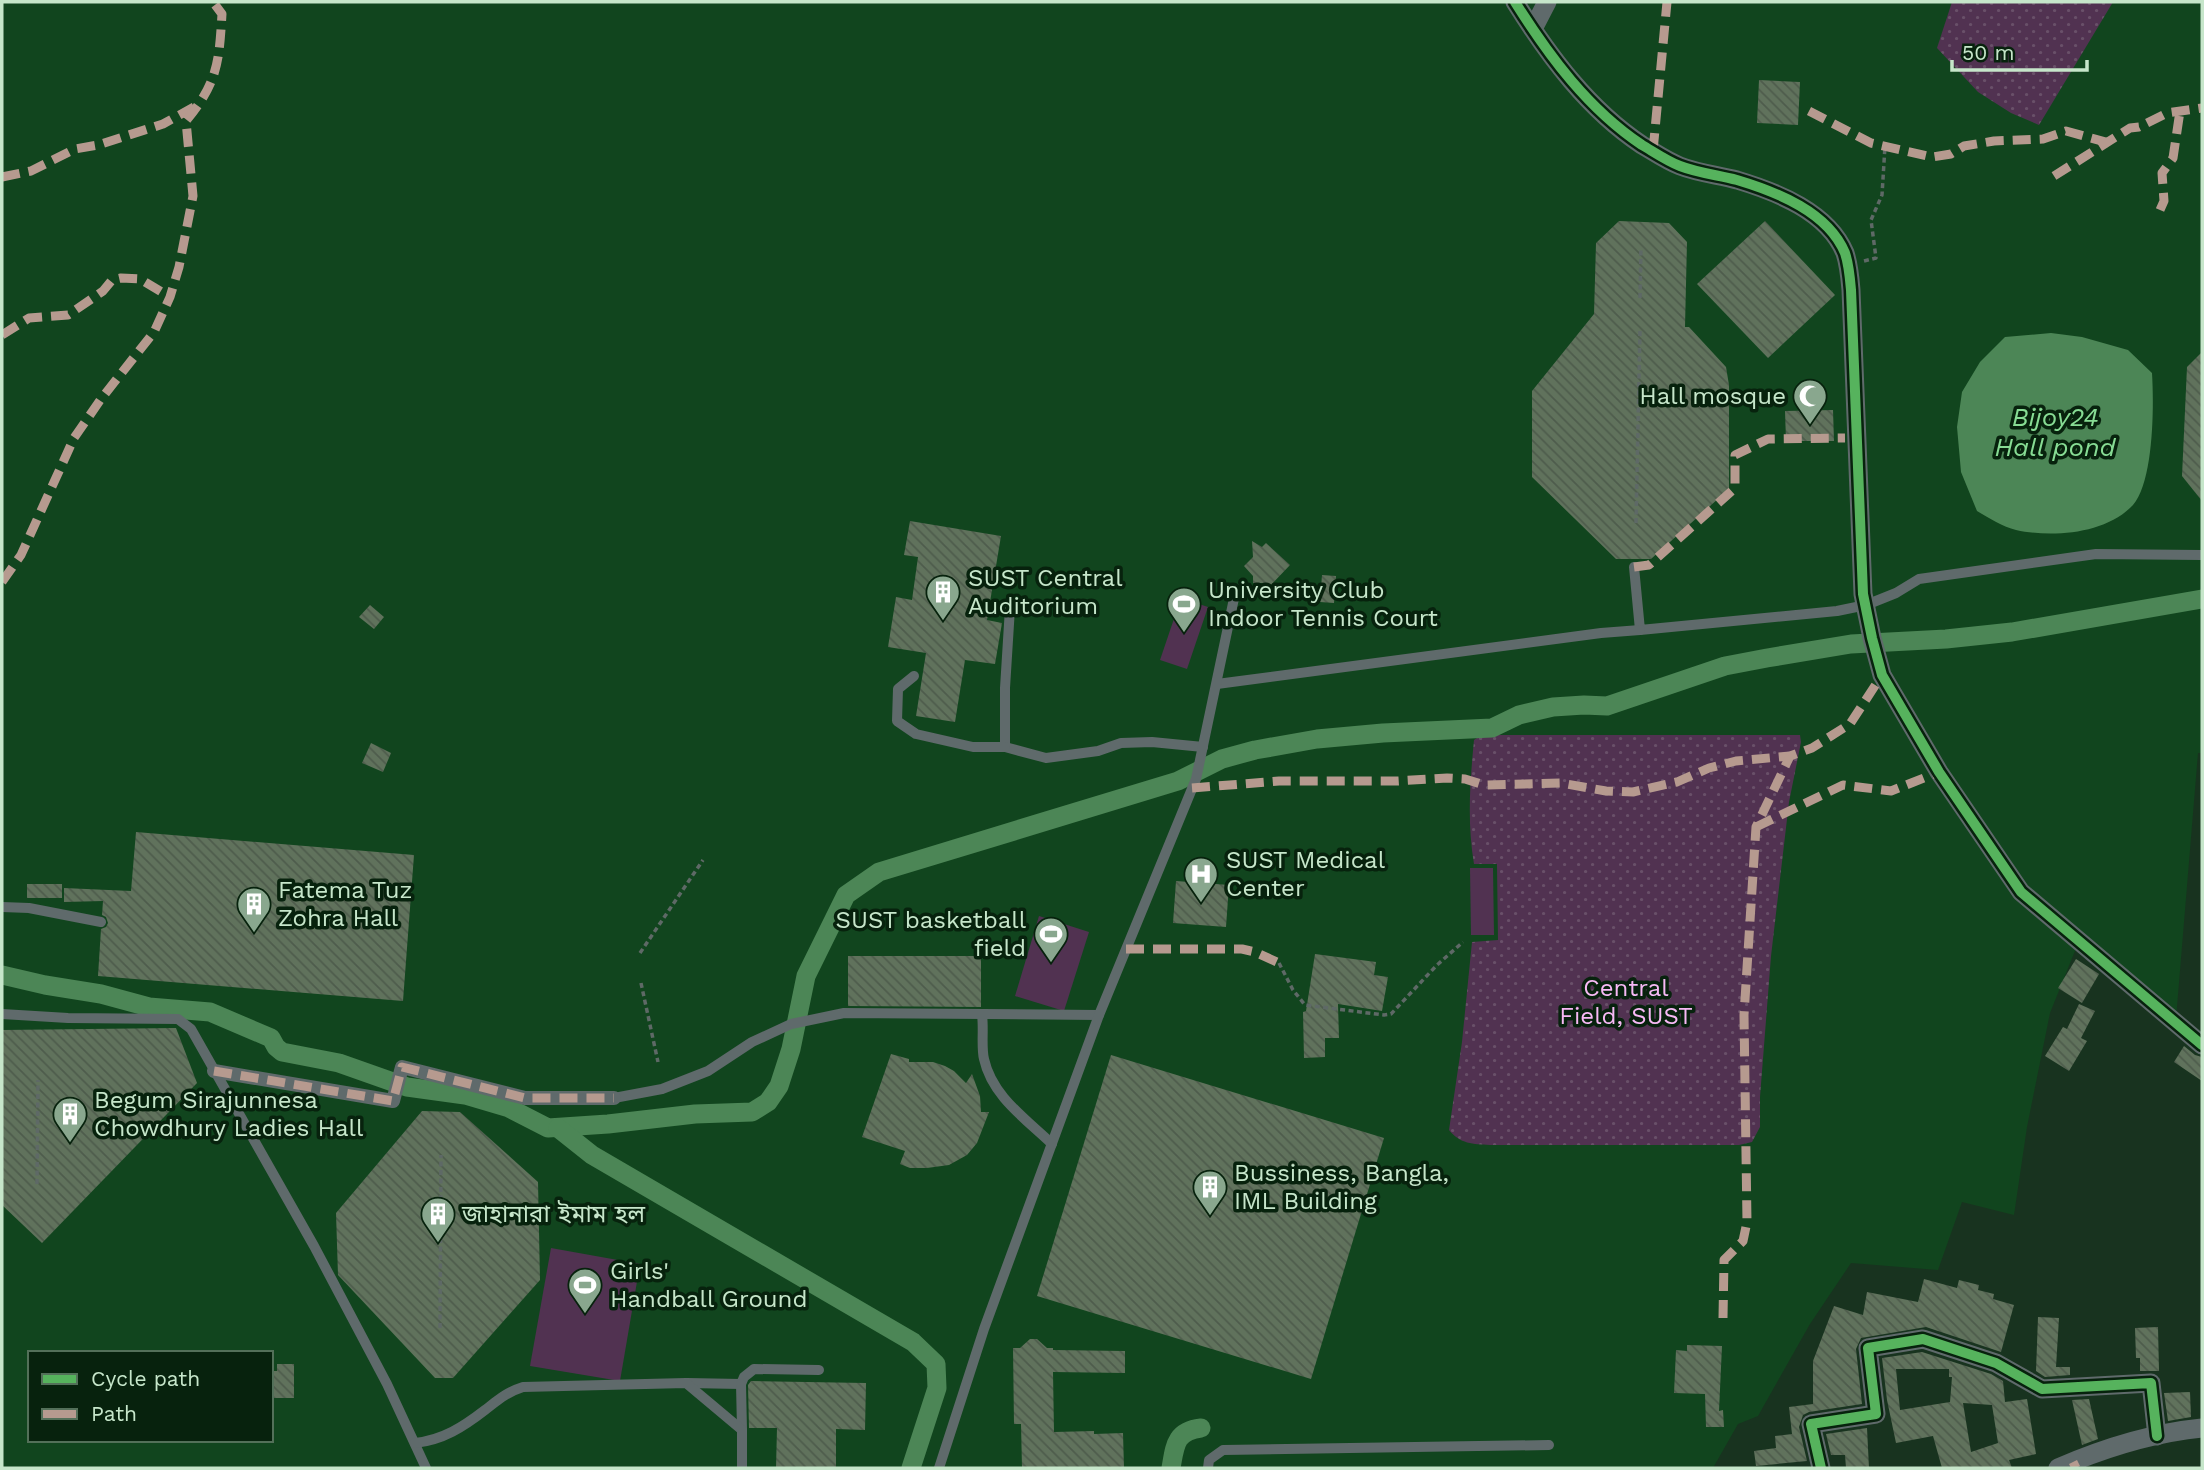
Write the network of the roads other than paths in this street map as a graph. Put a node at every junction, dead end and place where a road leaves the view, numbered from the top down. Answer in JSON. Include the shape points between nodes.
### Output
{"nodes":[{"id":1,"x":1515,"y":2,"type":"edge"},
{"id":2,"x":1547,"y":2,"type":"edge"},
{"id":3,"x":1532,"y":29,"type":"junction"},
{"id":4,"x":2202,"y":555,"type":"edge"},
{"id":5,"x":1634,"y":567,"type":"dead end"},
{"id":6,"x":1236,"y":589,"type":"dead end"},
{"id":7,"x":1867,"y":605,"type":"junction"},
{"id":8,"x":1010,"y":608,"type":"dead end"},
{"id":9,"x":1640,"y":630,"type":"junction"},
{"id":10,"x":914,"y":676,"type":"dead end"},
{"id":11,"x":1217,"y":684,"type":"junction"},
{"id":12,"x":1005,"y":747,"type":"junction"},
{"id":13,"x":1203,"y":747,"type":"junction"},
{"id":14,"x":2,"y":907,"type":"edge"},
{"id":15,"x":101,"y":922,"type":"dead end"},
{"id":16,"x":2,"y":1014,"type":"edge"},
{"id":17,"x":982,"y":1014,"type":"junction"},
{"id":18,"x":1099,"y":1016,"type":"junction"},
{"id":19,"x":2202,"y":1045,"type":"edge"},
{"id":20,"x":214,"y":1071,"type":"junction"},
{"id":21,"x":614,"y":1097,"type":"joint"},
{"id":22,"x":1052,"y":1144,"type":"junction"},
{"id":23,"x":819,"y":1370,"type":"dead end"},
{"id":24,"x":686,"y":1382,"type":"junction"},
{"id":25,"x":741,"y":1384,"type":"junction"},
{"id":26,"x":2202,"y":1428,"type":"edge"},
{"id":27,"x":742,"y":1430,"type":"junction"},
{"id":28,"x":2157,"y":1436,"type":"junction"},
{"id":29,"x":415,"y":1443,"type":"junction"},
{"id":30,"x":1549,"y":1446,"type":"dead end"},
{"id":31,"x":426,"y":1468,"type":"edge"},
{"id":32,"x":742,"y":1468,"type":"edge"},
{"id":33,"x":939,"y":1468,"type":"edge"},
{"id":34,"x":1208,"y":1468,"type":"edge"},
{"id":35,"x":1821,"y":1468,"type":"edge"},
{"id":36,"x":2058,"y":1468,"type":"edge"}],
"edges":[{"from":1,"to":3,"type":"street"},
{"from":2,"to":3,"type":"street"},
{"from":3,"to":7,"type":"street","via":[[1584,96],[1641,144],[1678,165],[1757,187],[1808,211],[1839,242],[1849,272]]},
{"from":4,"to":7,"type":"lane","via":[[2096,554],[1919,579]]},
{"from":5,"to":9,"type":"lane"},
{"from":6,"to":11,"type":"lane"},
{"from":7,"to":9,"type":"lane"},
{"from":7,"to":19,"type":"street","via":[[1882,675],[1939,772],[2021,892]]},
{"from":8,"to":12,"type":"lane"},
{"from":9,"to":11,"type":"lane"},
{"from":10,"to":12,"type":"lane","via":[[898,689],[897,721],[916,734],[973,747]]},
{"from":11,"to":13,"type":"lane"},
{"from":12,"to":13,"type":"lane","via":[[1046,758],[1121,743]]},
{"from":13,"to":18,"type":"lane","via":[[1196,779]]},
{"from":14,"to":15,"type":"lane"},
{"from":16,"to":20,"type":"lane","via":[[178,1019],[191,1029]]},
{"from":17,"to":18,"type":"lane"},
{"from":17,"to":21,"type":"lane","via":[[844,1013],[791,1024],[752,1042],[708,1072],[662,1089]]},
{"from":17,"to":22,"type":"lane","via":[[983,1058],[1001,1097]]},
{"from":18,"to":22,"type":"lane"},
{"from":20,"to":21,"type":"street","via":[[393,1101],[402,1067],[525,1098]]},
{"from":20,"to":29,"type":"lane","via":[[314,1246]]},
{"from":22,"to":33,"type":"lane"},
{"from":23,"to":25,"type":"lane","via":[[754,1369]]},
{"from":24,"to":25,"type":"lane"},
{"from":24,"to":27,"type":"lane"},
{"from":24,"to":29,"type":"lane","via":[[523,1387],[508,1391],[454,1432],[435,1441]]},
{"from":25,"to":27,"type":"lane"},
{"from":26,"to":28,"type":"street"},
{"from":27,"to":32,"type":"lane"},
{"from":28,"to":35,"type":"street","via":[[2151,1383],[2042,1389],[1996,1363],[1923,1339],[1868,1348],[1876,1414],[1811,1424]]},
{"from":28,"to":36,"type":"street","via":[[2110,1447]]},
{"from":29,"to":31,"type":"lane"},
{"from":30,"to":34,"type":"lane","via":[[1223,1450],[1209,1460]]}]}
